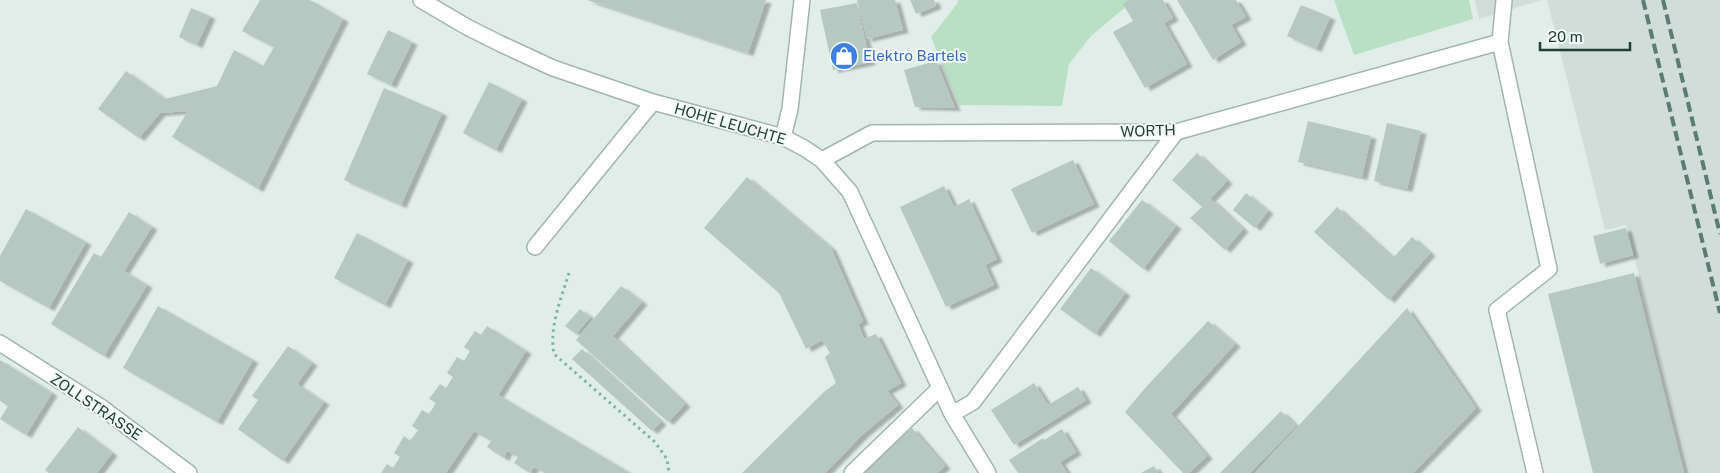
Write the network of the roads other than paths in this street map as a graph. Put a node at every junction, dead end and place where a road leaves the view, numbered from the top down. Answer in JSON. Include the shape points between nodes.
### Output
{"nodes":[{"id":1,"x":420,"y":0,"type":"edge"},
{"id":2,"x":802,"y":0,"type":"edge"},
{"id":3,"x":1504,"y":0,"type":"edge"},
{"id":4,"x":1500,"y":42,"type":"junction"},
{"id":5,"x":653,"y":102,"type":"junction"},
{"id":6,"x":1176,"y":132,"type":"junction"},
{"id":7,"x":783,"y":137,"type":"junction"},
{"id":8,"x":822,"y":160,"type":"junction"},
{"id":9,"x":535,"y":247,"type":"dead end"},
{"id":10,"x":0,"y":343,"type":"edge"},
{"id":11,"x":940,"y":388,"type":"junction"},
{"id":12,"x":952,"y":414,"type":"junction"},
{"id":13,"x":189,"y":473,"type":"edge"},
{"id":14,"x":852,"y":473,"type":"edge"},
{"id":15,"x":988,"y":473,"type":"edge"},
{"id":16,"x":1535,"y":473,"type":"edge"}],
"edges":[{"from":1,"to":5,"type":"street","name":"HOHE LEUCHTE","via":[[492,40],[553,68]]},
{"from":2,"to":7,"type":"street","via":[[790,109]]},
{"from":3,"to":4,"type":"street"},
{"from":4,"to":6,"type":"street","name":"WORTH"},
{"from":4,"to":16,"type":"street","via":[[1549,268],[1497,310]]},
{"from":5,"to":7,"type":"street","name":"HOHE LEUCHTE"},
{"from":5,"to":9,"type":"street"},
{"from":6,"to":8,"type":"street","name":"WORTH","via":[[872,133]]},
{"from":6,"to":12,"type":"street","via":[[973,402]]},
{"from":7,"to":8,"type":"street","name":"HOHE LEUCHTE"},
{"from":8,"to":11,"type":"street","name":"HOHE LEUCHTE","via":[[850,192]]},
{"from":10,"to":13,"type":"street","name":"ZOLLSTRASSE","via":[[101,407]]},
{"from":11,"to":12,"type":"street","name":"HOHE LEUCHTE"},
{"from":11,"to":14,"type":"street"},
{"from":12,"to":15,"type":"street","name":"HOHE LEUCHTE"}]}
